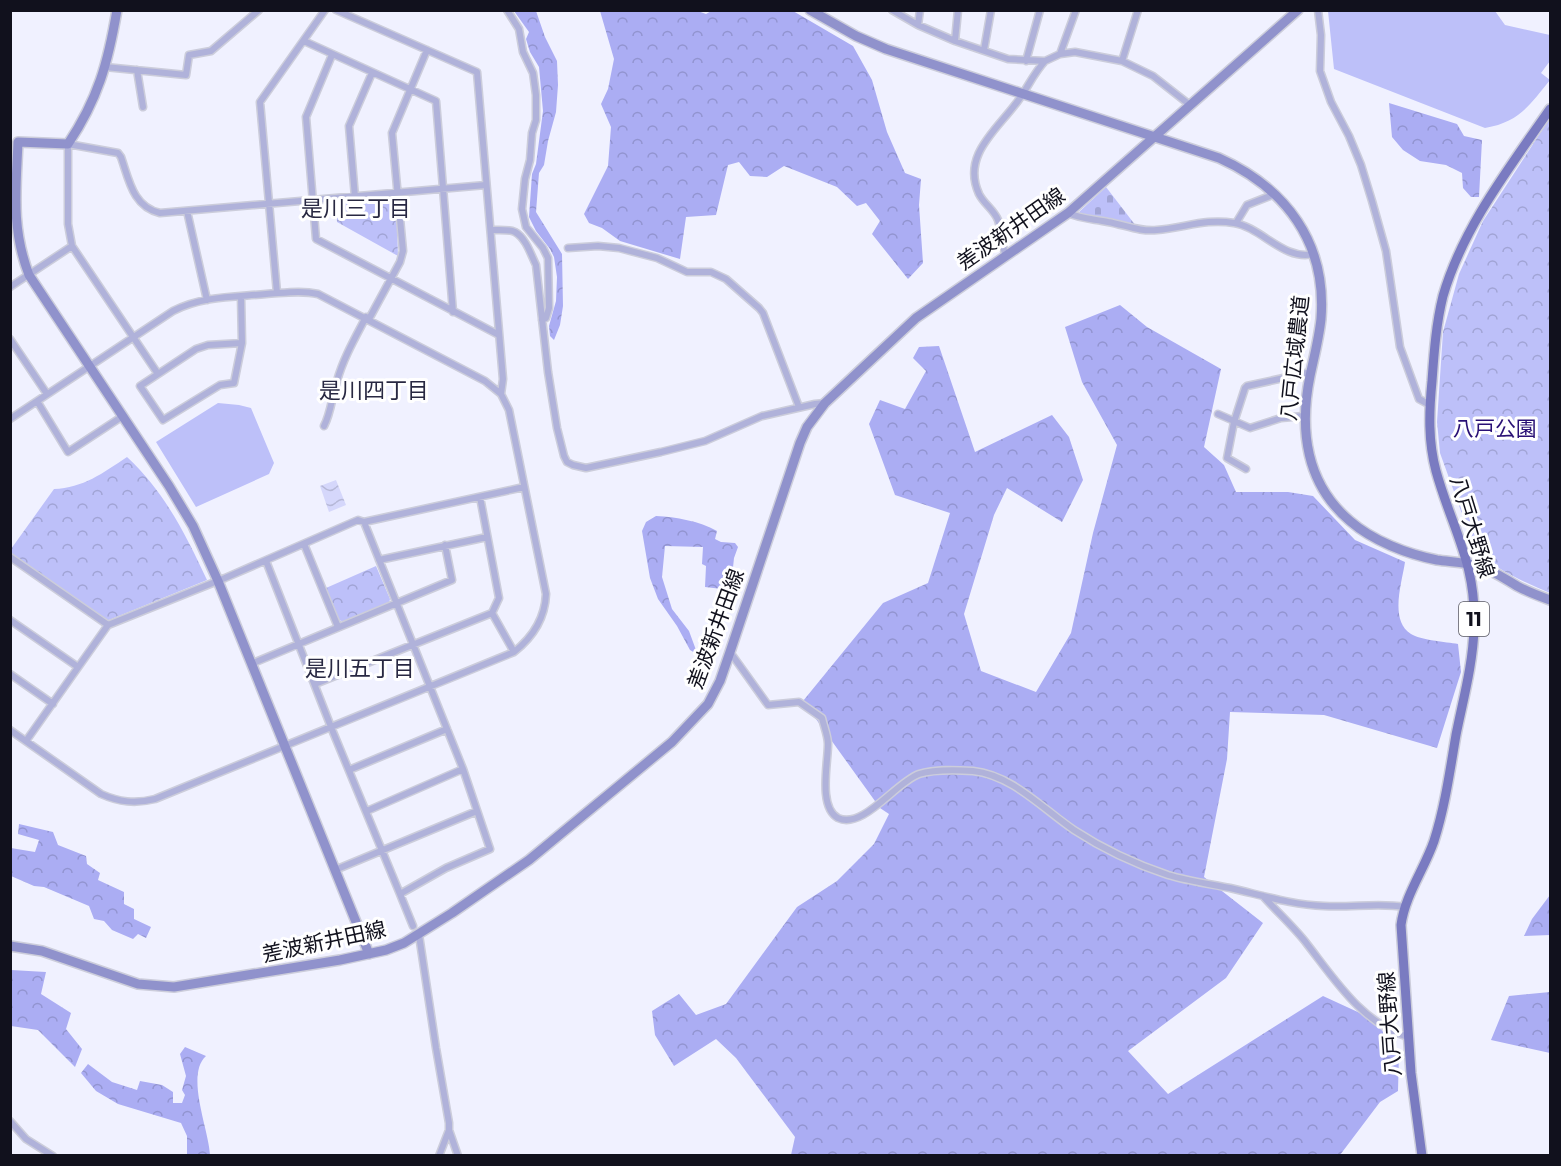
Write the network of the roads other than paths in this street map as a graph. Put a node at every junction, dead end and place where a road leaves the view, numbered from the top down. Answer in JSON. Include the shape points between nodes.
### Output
{"nodes":[{"id":1,"x":117,"y":10,"type":"edge"},
{"id":2,"x":259,"y":10,"type":"edge"},
{"id":3,"x":325,"y":10,"type":"edge"},
{"id":4,"x":336,"y":10,"type":"edge"},
{"id":5,"x":507,"y":10,"type":"edge"},
{"id":6,"x":810,"y":10,"type":"edge"},
{"id":7,"x":891,"y":10,"type":"edge"},
{"id":8,"x":920,"y":10,"type":"edge"},
{"id":9,"x":958,"y":10,"type":"edge"},
{"id":10,"x":991,"y":10,"type":"edge"},
{"id":11,"x":1040,"y":10,"type":"edge"},
{"id":12,"x":1076,"y":10,"type":"edge"},
{"id":13,"x":1138,"y":10,"type":"edge"},
{"id":14,"x":1298,"y":10,"type":"edge"},
{"id":15,"x":1318,"y":10,"type":"edge"},
{"id":16,"x":918,"y":25,"type":"junction"},
{"id":17,"x":304,"y":41,"type":"junction"},
{"id":18,"x":955,"y":41,"type":"junction"},
{"id":19,"x":427,"y":50,"type":"junction"},
{"id":20,"x":984,"y":50,"type":"junction"},
{"id":21,"x":1060,"y":54,"type":"junction"},
{"id":22,"x":332,"y":55,"type":"junction"},
{"id":23,"x":1026,"y":61,"type":"junction"},
{"id":24,"x":1045,"y":61,"type":"junction"},
{"id":25,"x":1122,"y":61,"type":"junction"},
{"id":26,"x":105,"y":67,"type":"junction"},
{"id":27,"x":137,"y":70,"type":"junction"},
{"id":28,"x":372,"y":73,"type":"junction"},
{"id":29,"x":411,"y":89,"type":"junction"},
{"id":30,"x":1022,"y":95,"type":"junction"},
{"id":31,"x":1190,"y":105,"type":"junction"},
{"id":32,"x":142,"y":106,"type":"dead end"},
{"id":33,"x":1551,"y":109,"type":"edge"},
{"id":34,"x":1154,"y":137,"type":"junction"},
{"id":35,"x":14,"y":142,"type":"edge"},
{"id":36,"x":68,"y":144,"type":"junction"},
{"id":37,"x":486,"y":185,"type":"junction"},
{"id":38,"x":444,"y":189,"type":"junction"},
{"id":39,"x":398,"y":193,"type":"junction"},
{"id":40,"x":1276,"y":194,"type":"junction"},
{"id":41,"x":355,"y":197,"type":"junction"},
{"id":42,"x":313,"y":200,"type":"junction"},
{"id":43,"x":270,"y":205,"type":"junction"},
{"id":44,"x":187,"y":212,"type":"junction"},
{"id":45,"x":1068,"y":213,"type":"junction"},
{"id":46,"x":1236,"y":223,"type":"junction"},
{"id":47,"x":491,"y":230,"type":"junction"},
{"id":48,"x":72,"y":246,"type":"junction"},
{"id":49,"x":568,"y":248,"type":"dead end"},
{"id":50,"x":1313,"y":254,"type":"junction"},
{"id":51,"x":1006,"y":256,"type":"junction"},
{"id":52,"x":29,"y":275,"type":"junction"},
{"id":53,"x":392,"y":279,"type":"junction"},
{"id":54,"x":10,"y":287,"type":"edge"},
{"id":55,"x":277,"y":293,"type":"junction"},
{"id":56,"x":241,"y":296,"type":"junction"},
{"id":57,"x":207,"y":300,"type":"junction"},
{"id":58,"x":453,"y":312,"type":"junction"},
{"id":59,"x":367,"y":318,"type":"junction"},
{"id":60,"x":542,"y":320,"type":"junction"},
{"id":61,"x":499,"y":334,"type":"junction"},
{"id":62,"x":133,"y":337,"type":"junction"},
{"id":63,"x":10,"y":339,"type":"edge"},
{"id":64,"x":242,"y":342,"type":"junction"},
{"id":65,"x":90,"y":366,"type":"junction"},
{"id":66,"x":1311,"y":372,"type":"junction"},
{"id":67,"x":158,"y":374,"type":"junction"},
{"id":68,"x":47,"y":394,"type":"junction"},
{"id":69,"x":501,"y":394,"type":"junction"},
{"id":70,"x":37,"y":401,"type":"junction"},
{"id":71,"x":825,"y":404,"type":"junction"},
{"id":72,"x":1430,"y":405,"type":"junction"},
{"id":73,"x":799,"y":407,"type":"junction"},
{"id":74,"x":1218,"y":414,"type":"dead end"},
{"id":75,"x":123,"y":416,"type":"junction"},
{"id":76,"x":1304,"y":416,"type":"junction"},
{"id":77,"x":10,"y":419,"type":"edge"},
{"id":78,"x":1234,"y":422,"type":"junction"},
{"id":79,"x":324,"y":426,"type":"dead end"},
{"id":80,"x":1246,"y":469,"type":"dead end"},
{"id":81,"x":524,"y":487,"type":"junction"},
{"id":82,"x":480,"y":497,"type":"junction"},
{"id":83,"x":364,"y":522,"type":"junction"},
{"id":84,"x":487,"y":537,"type":"junction"},
{"id":85,"x":304,"y":544,"type":"junction"},
{"id":86,"x":445,"y":545,"type":"junction"},
{"id":87,"x":10,"y":557,"type":"edge"},
{"id":88,"x":379,"y":560,"type":"junction"},
{"id":89,"x":266,"y":561,"type":"junction"},
{"id":90,"x":1468,"y":564,"type":"junction"},
{"id":91,"x":218,"y":581,"type":"junction"},
{"id":92,"x":1551,"y":600,"type":"edge"},
{"id":93,"x":396,"y":603,"type":"junction"},
{"id":94,"x":492,"y":613,"type":"junction"},
{"id":95,"x":10,"y":620,"type":"edge"},
{"id":96,"x":108,"y":625,"type":"junction"},
{"id":97,"x":338,"y":627,"type":"junction"},
{"id":98,"x":299,"y":644,"type":"junction"},
{"id":99,"x":414,"y":645,"type":"junction"},
{"id":100,"x":514,"y":652,"type":"junction"},
{"id":101,"x":730,"y":652,"type":"junction"},
{"id":102,"x":251,"y":664,"type":"junction"},
{"id":103,"x":78,"y":667,"type":"junction"},
{"id":104,"x":10,"y":674,"type":"edge"},
{"id":105,"x":315,"y":684,"type":"junction"},
{"id":106,"x":430,"y":687,"type":"junction"},
{"id":107,"x":52,"y":704,"type":"junction"},
{"id":108,"x":331,"y":727,"type":"junction"},
{"id":109,"x":447,"y":729,"type":"junction"},
{"id":110,"x":10,"y":730,"type":"edge"},
{"id":111,"x":26,"y":741,"type":"junction"},
{"id":112,"x":284,"y":747,"type":"junction"},
{"id":113,"x":463,"y":769,"type":"junction"},
{"id":114,"x":349,"y":770,"type":"junction"},
{"id":115,"x":367,"y":811,"type":"junction"},
{"id":116,"x":477,"y":812,"type":"junction"},
{"id":117,"x":381,"y":850,"type":"junction"},
{"id":118,"x":335,"y":870,"type":"junction"},
{"id":119,"x":400,"y":894,"type":"junction"},
{"id":120,"x":1263,"y":896,"type":"junction"},
{"id":121,"x":1405,"y":907,"type":"junction"},
{"id":122,"x":413,"y":926,"type":"dead end"},
{"id":123,"x":419,"y":935,"type":"junction"},
{"id":124,"x":10,"y":946,"type":"edge"},
{"id":125,"x":369,"y":954,"type":"junction"},
{"id":126,"x":1408,"y":1038,"type":"junction"},
{"id":127,"x":10,"y":1120,"type":"edge"},
{"id":128,"x":449,"y":1130,"type":"junction"},
{"id":129,"x":53,"y":1155,"type":"edge"},
{"id":130,"x":439,"y":1155,"type":"edge"},
{"id":131,"x":458,"y":1155,"type":"edge"},
{"id":132,"x":1422,"y":1155,"type":"edge"}],
"edges":[{"from":1,"to":26,"type":"street"},
{"from":2,"to":27,"type":"street","via":[[211,51],[189,55],[186,75]]},
{"from":3,"to":17,"type":"street"},
{"from":4,"to":19,"type":"street"},
{"from":5,"to":60,"type":"street","via":[[519,29],[536,95],[522,216],[548,258],[549,308]]},
{"from":6,"to":30,"type":"street","name":"八戸広域農道","via":[[886,49]]},
{"from":7,"to":16,"type":"street"},
{"from":8,"to":16,"type":"street"},
{"from":9,"to":18,"type":"street"},
{"from":10,"to":20,"type":"street"},
{"from":11,"to":23,"type":"street"},
{"from":12,"to":21,"type":"street"},
{"from":13,"to":25,"type":"street"},
{"from":14,"to":31,"type":"street","name":"差波新井田線"},
{"from":15,"to":72,"type":"street","via":[[1320,70],[1357,155],[1372,201],[1386,251],[1400,347],[1419,399]]},
{"from":16,"to":18,"type":"street"},
{"from":17,"to":22,"type":"street"},
{"from":17,"to":43,"type":"street","via":[[260,102]]},
{"from":18,"to":20,"type":"street"},
{"from":19,"to":29,"type":"street"},
{"from":19,"to":37,"type":"street","via":[[477,72]]},
{"from":20,"to":23,"type":"street"},
{"from":21,"to":24,"type":"street"},
{"from":21,"to":25,"type":"street","via":[[1075,52]]},
{"from":22,"to":28,"type":"street"},
{"from":22,"to":42,"type":"street","via":[[306,117]]},
{"from":23,"to":24,"type":"street"},
{"from":24,"to":30,"type":"street"},
{"from":25,"to":31,"type":"street","via":[[1153,76]]},
{"from":26,"to":27,"type":"street"},
{"from":26,"to":36,"type":"street","via":[[92,103]]},
{"from":27,"to":32,"type":"street"},
{"from":28,"to":29,"type":"street"},
{"from":28,"to":41,"type":"street","via":[[349,126]]},
{"from":29,"to":38,"type":"street","via":[[436,101]]},
{"from":29,"to":39,"type":"street","via":[[392,133]]},
{"from":30,"to":34,"type":"street","name":"八戸広域農道"},
{"from":30,"to":51,"type":"street","via":[[983,142],[974,167],[979,194],[999,222]]},
{"from":31,"to":34,"type":"street","name":"差波新井田線"},
{"from":33,"to":72,"type":"main road","name":"八戸大野線","number":"11","via":[[1476,220],[1448,283],[1435,335]]},
{"from":34,"to":40,"type":"street","name":"八戸広域農道","via":[[1235,165]]},
{"from":34,"to":45,"type":"street","name":"差波新井田線"},
{"from":35,"to":36,"type":"street"},
{"from":35,"to":52,"type":"street","via":[[17,235]]},
{"from":36,"to":44,"type":"street","via":[[118,153],[137,199],[146,208],[160,213]]},
{"from":36,"to":48,"type":"street","via":[[68,224]]},
{"from":37,"to":38,"type":"street"},
{"from":37,"to":47,"type":"street"},
{"from":38,"to":39,"type":"street"},
{"from":38,"to":58,"type":"street"},
{"from":39,"to":41,"type":"street"},
{"from":39,"to":53,"type":"street","via":[[403,251]]},
{"from":40,"to":46,"type":"street","via":[[1247,205]]},
{"from":40,"to":50,"type":"street","name":"八戸広域農道","via":[[1298,223]]},
{"from":41,"to":42,"type":"street"},
{"from":42,"to":43,"type":"street"},
{"from":42,"to":53,"type":"street","via":[[316,239]]},
{"from":43,"to":44,"type":"street"},
{"from":43,"to":55,"type":"street"},
{"from":44,"to":57,"type":"street"},
{"from":45,"to":46,"type":"street","via":[[1146,231],[1211,220]]},
{"from":45,"to":51,"type":"street","name":"差波新井田線"},
{"from":46,"to":50,"type":"street","via":[[1260,232],[1298,255]]},
{"from":47,"to":60,"type":"street","via":[[514,231],[530,252],[537,274]]},
{"from":47,"to":61,"type":"street"},
{"from":48,"to":52,"type":"street"},
{"from":48,"to":62,"type":"street"},
{"from":49,"to":73,"type":"street","via":[[619,248],[657,258],[687,272],[711,272],[726,279],[763,314]]},
{"from":50,"to":66,"type":"street","name":"八戸広域農道","via":[[1321,306]]},
{"from":51,"to":71,"type":"street","name":"差波新井田線","via":[[916,318]]},
{"from":52,"to":54,"type":"street"},
{"from":52,"to":65,"type":"street"},
{"from":53,"to":58,"type":"street"},
{"from":53,"to":59,"type":"street"},
{"from":55,"to":56,"type":"street"},
{"from":55,"to":59,"type":"street","via":[[318,294]]},
{"from":56,"to":57,"type":"street"},
{"from":56,"to":64,"type":"street"},
{"from":57,"to":62,"type":"street","via":[[179,308]]},
{"from":58,"to":61,"type":"street"},
{"from":59,"to":69,"type":"street","via":[[485,381]]},
{"from":59,"to":79,"type":"street","via":[[337,379]]},
{"from":60,"to":73,"type":"street","via":[[557,428],[567,462],[578,467],[616,463],[705,441],[762,416]]},
{"from":61,"to":69,"type":"street","via":[[504,380]]},
{"from":62,"to":65,"type":"street"},
{"from":62,"to":67,"type":"street"},
{"from":63,"to":68,"type":"street"},
{"from":64,"to":67,"type":"street","via":[[196,349]]},
{"from":64,"to":67,"type":"street","via":[[234,383],[220,385],[163,420],[140,386]]},
{"from":65,"to":68,"type":"street"},
{"from":65,"to":75,"type":"street"},
{"from":66,"to":76,"type":"street","name":"八戸広域農道"},
{"from":66,"to":78,"type":"street","via":[[1247,386]]},
{"from":68,"to":70,"type":"street"},
{"from":69,"to":81,"type":"street","via":[[509,410]]},
{"from":70,"to":75,"type":"street","via":[[68,452]]},
{"from":70,"to":77,"type":"street"},
{"from":71,"to":73,"type":"street"},
{"from":71,"to":101,"type":"street","name":"差波新井田線","via":[[800,443]]},
{"from":72,"to":90,"type":"main road","name":"八戸大野線","number":"11","via":[[1430,440],[1437,473]]},
{"from":74,"to":78,"type":"street"},
{"from":75,"to":91,"type":"street","via":[[193,526]]},
{"from":76,"to":78,"type":"street","via":[[1281,418],[1250,428]]},
{"from":76,"to":90,"type":"street","name":"八戸広域農道","via":[[1313,468],[1330,500],[1349,520],[1371,536],[1412,552]]},
{"from":78,"to":80,"type":"street","via":[[1227,458]]},
{"from":81,"to":82,"type":"street"},
{"from":81,"to":100,"type":"street","via":[[545,601],[535,630]]},
{"from":82,"to":83,"type":"street"},
{"from":82,"to":84,"type":"street"},
{"from":83,"to":85,"type":"street","via":[[358,520]]},
{"from":83,"to":88,"type":"street"},
{"from":84,"to":86,"type":"street"},
{"from":84,"to":94,"type":"street","via":[[499,598]]},
{"from":85,"to":89,"type":"street"},
{"from":85,"to":97,"type":"street"},
{"from":86,"to":88,"type":"street"},
{"from":86,"to":93,"type":"street","via":[[452,580]]},
{"from":87,"to":96,"type":"street"},
{"from":88,"to":93,"type":"street"},
{"from":89,"to":91,"type":"street"},
{"from":89,"to":98,"type":"street"},
{"from":90,"to":92,"type":"street","name":"八戸広域農道","via":[[1490,570]]},
{"from":90,"to":121,"type":"main road","name":"八戸大野線","number":"11","via":[[1474,628],[1463,699],[1439,822]]},
{"from":91,"to":96,"type":"street"},
{"from":91,"to":102,"type":"street"},
{"from":93,"to":97,"type":"street"},
{"from":93,"to":99,"type":"street"},
{"from":94,"to":99,"type":"street"},
{"from":94,"to":100,"type":"street"},
{"from":95,"to":103,"type":"street"},
{"from":96,"to":103,"type":"street"},
{"from":97,"to":98,"type":"street"},
{"from":98,"to":102,"type":"street"},
{"from":98,"to":105,"type":"street"},
{"from":99,"to":105,"type":"street"},
{"from":99,"to":106,"type":"street"},
{"from":100,"to":106,"type":"street"},
{"from":101,"to":120,"type":"street","via":[[768,705],[799,702],[822,718],[828,743],[827,799],[838,818],[861,816],[920,774],[976,771],[1014,786],[1075,831],[1133,862],[1171,876]]},
{"from":101,"to":123,"type":"street","name":"差波新井田線","via":[[708,704],[672,742],[529,861]]},
{"from":102,"to":112,"type":"street"},
{"from":103,"to":107,"type":"street"},
{"from":104,"to":107,"type":"street"},
{"from":105,"to":108,"type":"street"},
{"from":106,"to":108,"type":"street"},
{"from":106,"to":109,"type":"street"},
{"from":107,"to":111,"type":"street"},
{"from":108,"to":112,"type":"street"},
{"from":108,"to":114,"type":"street"},
{"from":109,"to":113,"type":"street"},
{"from":109,"to":114,"type":"street"},
{"from":110,"to":111,"type":"street"},
{"from":111,"to":112,"type":"street","via":[[101,794],[129,803],[155,799]]},
{"from":112,"to":118,"type":"street"},
{"from":113,"to":115,"type":"street"},
{"from":113,"to":116,"type":"street"},
{"from":114,"to":115,"type":"street"},
{"from":115,"to":117,"type":"street"},
{"from":116,"to":117,"type":"street"},
{"from":116,"to":119,"type":"street","via":[[490,849]]},
{"from":117,"to":118,"type":"street"},
{"from":117,"to":119,"type":"street"},
{"from":118,"to":125,"type":"street"},
{"from":119,"to":122,"type":"street"},
{"from":120,"to":121,"type":"street","via":[[1321,906]]},
{"from":120,"to":126,"type":"street","via":[[1372,1019]]},
{"from":121,"to":126,"type":"main road","name":"八戸大野線","number":"11","via":[[1401,936]]},
{"from":123,"to":125,"type":"street","name":"差波新井田線"},
{"from":123,"to":128,"type":"street"},
{"from":124,"to":125,"type":"street","name":"差波新井田線","via":[[42,951],[156,987],[193,985]]},
{"from":126,"to":132,"type":"main road","name":"八戸大野線","number":"11"},
{"from":127,"to":129,"type":"street","via":[[26,1139]]},
{"from":128,"to":130,"type":"street"},
{"from":128,"to":131,"type":"street"}]}
